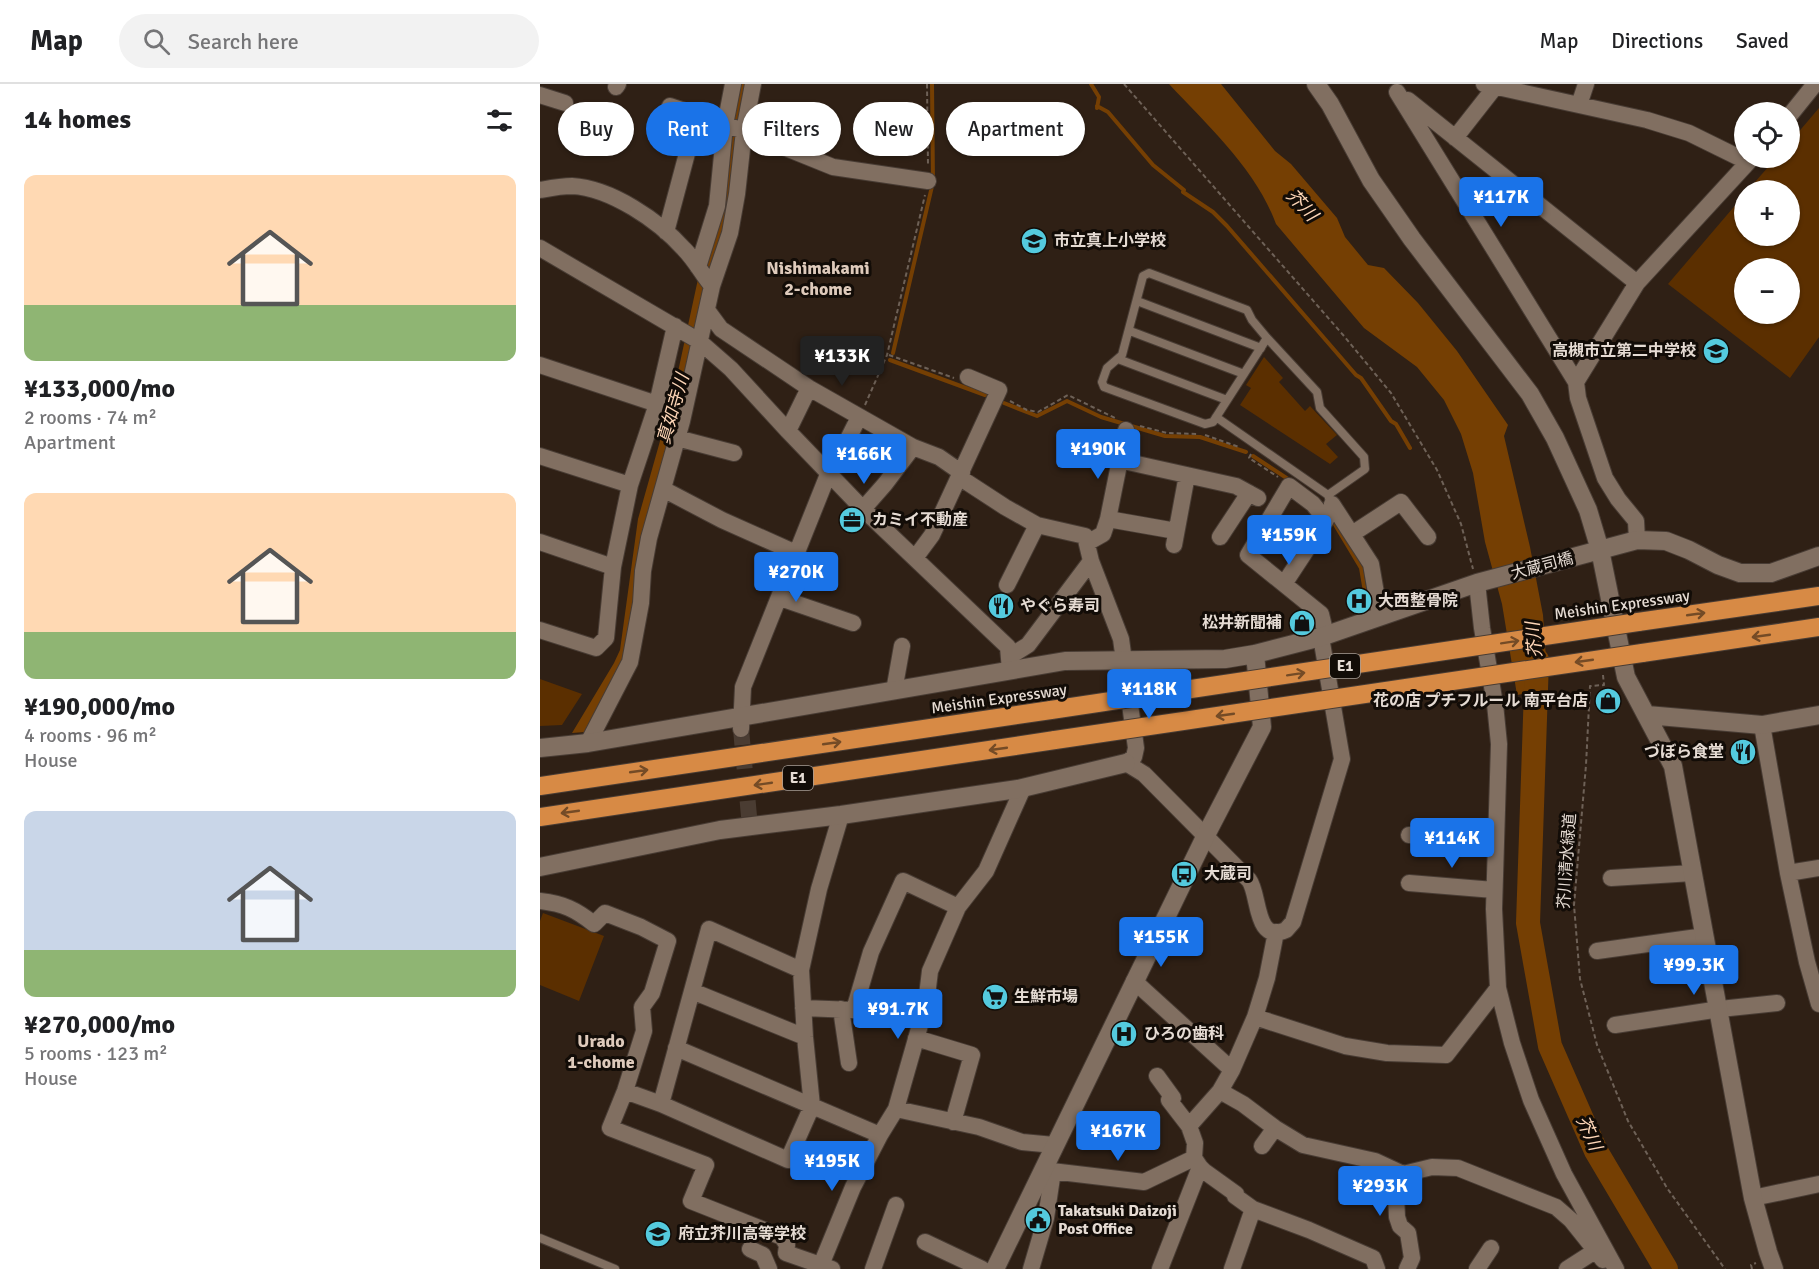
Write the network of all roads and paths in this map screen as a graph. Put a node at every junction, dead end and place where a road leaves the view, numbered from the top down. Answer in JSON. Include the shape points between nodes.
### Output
{"nodes":[{"id":1,"x":734,"y":84,"type":"edge"},
{"id":2,"x":753,"y":84,"type":"edge"},
{"id":3,"x":927,"y":84,"type":"edge"},
{"id":4,"x":1124,"y":84,"type":"edge"},
{"id":5,"x":1316,"y":84,"type":"edge"},
{"id":6,"x":1586,"y":84,"type":"edge"},
{"id":7,"x":1815,"y":84,"type":"edge"},
{"id":8,"x":1490,"y":85,"type":"edge"},
{"id":9,"x":1394,"y":88,"type":"edge"},
{"id":10,"x":540,"y":95,"type":"edge"},
{"id":11,"x":562,"y":102,"type":"edge"},
{"id":12,"x":1800,"y":103,"type":"edge"},
{"id":13,"x":1579,"y":105,"type":"junction"},
{"id":14,"x":730,"y":127,"type":"edge"},
{"id":15,"x":734,"y":128,"type":"junction"},
{"id":16,"x":1455,"y":138,"type":"junction"},
{"id":17,"x":1734,"y":153,"type":"edge"},
{"id":18,"x":686,"y":156,"type":"edge"},
{"id":19,"x":1743,"y":168,"type":"edge"},
{"id":20,"x":928,"y":182,"type":"junction"},
{"id":21,"x":540,"y":190,"type":"edge"},
{"id":22,"x":666,"y":232,"type":"junction"},
{"id":23,"x":540,"y":248,"type":"edge"},
{"id":24,"x":705,"y":277,"type":"junction"},
{"id":25,"x":1637,"y":283,"type":"junction"},
{"id":26,"x":1137,"y":301,"type":"junction"},
{"id":27,"x":707,"y":310,"type":"junction"},
{"id":28,"x":675,"y":326,"type":"junction"},
{"id":29,"x":1130,"y":330,"type":"junction"},
{"id":30,"x":1267,"y":338,"type":"junction"},
{"id":31,"x":699,"y":341,"type":"junction"},
{"id":32,"x":1261,"y":348,"type":"junction"},
{"id":33,"x":887,"y":355,"type":"junction"},
{"id":34,"x":1118,"y":359,"type":"junction"},
{"id":35,"x":540,"y":365,"type":"edge"},
{"id":36,"x":1244,"y":374,"type":"junction"},
{"id":37,"x":968,"y":377,"type":"joint"},
{"id":38,"x":1576,"y":382,"type":"junction"},
{"id":39,"x":809,"y":388,"type":"junction"},
{"id":40,"x":997,"y":395,"type":"junction"},
{"id":41,"x":1227,"y":400,"type":"junction"},
{"id":42,"x":657,"y":404,"type":"junction"},
{"id":43,"x":859,"y":417,"type":"junction"},
{"id":44,"x":1216,"y":417,"type":"junction"},
{"id":45,"x":1126,"y":425,"type":"junction"},
{"id":46,"x":788,"y":431,"type":"junction"},
{"id":47,"x":678,"y":438,"type":"junction"},
{"id":48,"x":913,"y":447,"type":"junction"},
{"id":49,"x":1240,"y":448,"type":"dead end"},
{"id":50,"x":1251,"y":452,"type":"dead end"},
{"id":51,"x":734,"y":453,"type":"dead end"},
{"id":52,"x":540,"y":456,"type":"edge"},
{"id":53,"x":1119,"y":460,"type":"junction"},
{"id":54,"x":829,"y":472,"type":"junction"},
{"id":55,"x":960,"y":475,"type":"junction"},
{"id":56,"x":1187,"y":475,"type":"junction"},
{"id":57,"x":630,"y":485,"type":"junction"},
{"id":58,"x":1288,"y":486,"type":"junction"},
{"id":59,"x":663,"y":489,"type":"junction"},
{"id":60,"x":1330,"y":499,"type":"junction"},
{"id":61,"x":863,"y":509,"type":"junction"},
{"id":62,"x":1108,"y":519,"type":"junction"},
{"id":63,"x":1037,"y":525,"type":"junction"},
{"id":64,"x":1352,"y":534,"type":"junction"},
{"id":65,"x":1220,"y":537,"type":"dead end"},
{"id":66,"x":1428,"y":537,"type":"dead end"},
{"id":67,"x":1637,"y":540,"type":"junction"},
{"id":68,"x":540,"y":542,"type":"edge"},
{"id":69,"x":1087,"y":543,"type":"junction"},
{"id":70,"x":1600,"y":550,"type":"junction"},
{"id":71,"x":796,"y":554,"type":"junction"},
{"id":72,"x":1819,"y":556,"type":"edge"},
{"id":73,"x":915,"y":558,"type":"junction"},
{"id":74,"x":1091,"y":561,"type":"junction"},
{"id":75,"x":613,"y":567,"type":"junction"},
{"id":76,"x":1481,"y":582,"type":"junction"},
{"id":77,"x":1284,"y":584,"type":"junction"},
{"id":78,"x":1008,"y":585,"type":"dead end"},
{"id":79,"x":1819,"y":596,"type":"edge"},
{"id":80,"x":780,"y":598,"type":"junction"},
{"id":81,"x":1380,"y":616,"type":"junction"},
{"id":82,"x":853,"y":623,"type":"dead end"},
{"id":83,"x":1819,"y":627,"type":"edge"},
{"id":84,"x":540,"y":630,"type":"edge"},
{"id":85,"x":1324,"y":636,"type":"junction"},
{"id":86,"x":902,"y":646,"type":"dead end"},
{"id":87,"x":1255,"y":654,"type":"junction"},
{"id":88,"x":1124,"y":660,"type":"junction"},
{"id":89,"x":1009,"y":664,"type":"junction"},
{"id":90,"x":1603,"y":674,"type":"dead end"},
{"id":91,"x":894,"y":691,"type":"junction"},
{"id":92,"x":1647,"y":715,"type":"junction"},
{"id":93,"x":1819,"y":715,"type":"edge"},
{"id":94,"x":741,"y":723,"type":"junction"},
{"id":95,"x":1762,"y":725,"type":"junction"},
{"id":96,"x":588,"y":743,"type":"junction"},
{"id":97,"x":540,"y":747,"type":"edge"},
{"id":98,"x":1126,"y":763,"type":"junction"},
{"id":99,"x":540,"y":786,"type":"edge"},
{"id":100,"x":1023,"y":788,"type":"junction"},
{"id":101,"x":841,"y":815,"type":"junction"},
{"id":102,"x":540,"y":817,"type":"edge"},
{"id":103,"x":1206,"y":835,"type":"junction"},
{"id":104,"x":1409,"y":835,"type":"dead end"},
{"id":105,"x":1495,"y":840,"type":"junction"},
{"id":106,"x":540,"y":867,"type":"edge"},
{"id":107,"x":1819,"y":868,"type":"edge"},
{"id":108,"x":1693,"y":873,"type":"junction"},
{"id":109,"x":1788,"y":873,"type":"junction"},
{"id":110,"x":1611,"y":878,"type":"dead end"},
{"id":111,"x":1409,"y":884,"type":"dead end"},
{"id":112,"x":1494,"y":890,"type":"junction"},
{"id":113,"x":540,"y":901,"type":"edge"},
{"id":114,"x":957,"y":906,"type":"junction"},
{"id":115,"x":1276,"y":932,"type":"junction"},
{"id":116,"x":1705,"y":936,"type":"junction"},
{"id":117,"x":1597,"y":951,"type":"dead end"},
{"id":118,"x":1813,"y":961,"type":"edge"},
{"id":119,"x":801,"y":970,"type":"junction"},
{"id":120,"x":1134,"y":981,"type":"junction"},
{"id":121,"x":1498,"y":988,"type":"junction"},
{"id":122,"x":692,"y":991,"type":"junction"},
{"id":123,"x":1777,"y":1003,"type":"dead end"},
{"id":124,"x":1819,"y":1004,"type":"edge"},
{"id":125,"x":803,"y":1008,"type":"junction"},
{"id":126,"x":841,"y":1009,"type":"junction"},
{"id":127,"x":1720,"y":1009,"type":"junction"},
{"id":128,"x":1255,"y":1017,"type":"junction"},
{"id":129,"x":1615,"y":1025,"type":"dead end"},
{"id":130,"x":804,"y":1036,"type":"junction"},
{"id":131,"x":916,"y":1038,"type":"junction"},
{"id":132,"x":676,"y":1048,"type":"junction"},
{"id":133,"x":849,"y":1063,"type":"dead end"},
{"id":134,"x":1232,"y":1070,"type":"junction"},
{"id":135,"x":1157,"y":1076,"type":"dead end"},
{"id":136,"x":625,"y":1091,"type":"junction"},
{"id":137,"x":1220,"y":1091,"type":"junction"},
{"id":138,"x":661,"y":1104,"type":"junction"},
{"id":139,"x":812,"y":1106,"type":"junction"},
{"id":140,"x":896,"y":1109,"type":"junction"},
{"id":141,"x":953,"y":1122,"type":"junction"},
{"id":142,"x":1189,"y":1126,"type":"junction"},
{"id":143,"x":1275,"y":1128,"type":"junction"},
{"id":144,"x":880,"y":1135,"type":"junction"},
{"id":145,"x":1054,"y":1145,"type":"junction"},
{"id":146,"x":1262,"y":1146,"type":"dead end"},
{"id":147,"x":1197,"y":1162,"type":"junction"},
{"id":148,"x":1048,"y":1171,"type":"junction"},
{"id":149,"x":1395,"y":1172,"type":"junction"},
{"id":150,"x":1818,"y":1190,"type":"edge"},
{"id":151,"x":1753,"y":1198,"type":"junction"},
{"id":152,"x":896,"y":1204,"type":"dead end"},
{"id":153,"x":1253,"y":1209,"type":"junction"},
{"id":154,"x":540,"y":1238,"type":"edge"},
{"id":155,"x":926,"y":1242,"type":"dead end"},
{"id":156,"x":1491,"y":1248,"type":"dead end"},
{"id":157,"x":750,"y":1249,"type":"dead end"},
{"id":158,"x":1594,"y":1251,"type":"junction"},
{"id":159,"x":1770,"y":1259,"type":"edge"},
{"id":160,"x":784,"y":1261,"type":"edge"},
{"id":161,"x":827,"y":1267,"type":"edge"},
{"id":162,"x":615,"y":1269,"type":"edge"},
{"id":163,"x":769,"y":1269,"type":"edge"},
{"id":164,"x":873,"y":1269,"type":"edge"},
{"id":165,"x":982,"y":1269,"type":"edge"},
{"id":166,"x":995,"y":1269,"type":"edge"},
{"id":167,"x":1031,"y":1269,"type":"edge"},
{"id":168,"x":1160,"y":1269,"type":"edge"},
{"id":169,"x":1232,"y":1269,"type":"edge"},
{"id":170,"x":1377,"y":1269,"type":"edge"},
{"id":171,"x":1383,"y":1269,"type":"edge"},
{"id":172,"x":1407,"y":1269,"type":"edge"},
{"id":173,"x":1477,"y":1269,"type":"edge"},
{"id":174,"x":1567,"y":1269,"type":"edge"},
{"id":175,"x":1614,"y":1269,"type":"edge"},
{"id":176,"x":1725,"y":1269,"type":"edge"}],
"edges":[{"from":1,"to":15,"type":"street"},
{"from":2,"to":15,"type":"street"},
{"from":3,"to":20,"type":"path"},
{"from":4,"to":76,"type":"path","via":[[1391,393],[1437,470]]},
{"from":5,"to":70,"type":"street","via":[[1371,180],[1530,394],[1588,510]]},
{"from":6,"to":13,"type":"street"},
{"from":7,"to":12,"type":"street"},
{"from":8,"to":13,"type":"street"},
{"from":8,"to":16,"type":"street"},
{"from":9,"to":16,"type":"street"},
{"from":9,"to":38,"type":"street"},
{"from":10,"to":11,"type":"street"},
{"from":13,"to":17,"type":"street","via":[[1647,120]]},
{"from":14,"to":15,"type":"street"},
{"from":15,"to":20,"type":"street","via":[[833,167]]},
{"from":15,"to":24,"type":"street"},
{"from":15,"to":24,"type":"street","via":[[737,194],[730,233]]},
{"from":16,"to":25,"type":"street"},
{"from":18,"to":22,"type":"street"},
{"from":19,"to":25,"type":"street"},
{"from":20,"to":33,"type":"path"},
{"from":21,"to":22,"type":"street","via":[[572,186],[598,192],[634,208]]},
{"from":22,"to":24,"type":"street","via":[[684,248]]},
{"from":23,"to":28,"type":"street"},
{"from":24,"to":27,"type":"street"},
{"from":25,"to":38,"type":"street"},
{"from":26,"to":29,"type":"lane"},
{"from":26,"to":30,"type":"lane","via":[[1143,276],[1149,273],[1247,310]]},
{"from":26,"to":32,"type":"lane"},
{"from":27,"to":31,"type":"street"},
{"from":27,"to":39,"type":"street","via":[[721,329]]},
{"from":28,"to":31,"type":"street"},
{"from":28,"to":42,"type":"street"},
{"from":29,"to":34,"type":"lane"},
{"from":29,"to":36,"type":"lane"},
{"from":30,"to":32,"type":"lane"},
{"from":30,"to":60,"type":"lane","via":[[1317,392],[1320,408],[1364,457],[1365,469]]},
{"from":31,"to":46,"type":"street","via":[[731,369]]},
{"from":31,"to":47,"type":"street"},
{"from":32,"to":36,"type":"lane"},
{"from":33,"to":37,"type":"path","via":[[966,382]]},
{"from":33,"to":43,"type":"path"},
{"from":34,"to":41,"type":"lane"},
{"from":34,"to":44,"type":"lane","via":[[1107,368],[1104,387],[1204,424]]},
{"from":35,"to":42,"type":"street"},
{"from":36,"to":41,"type":"lane"},
{"from":37,"to":40,"type":"street","via":[[999,390]]},
{"from":38,"to":67,"type":"street","via":[[1605,478],[1636,520]]},
{"from":39,"to":43,"type":"street"},
{"from":39,"to":46,"type":"street"},
{"from":40,"to":45,"type":"path","via":[[1034,412],[1068,395]]},
{"from":40,"to":55,"type":"street"},
{"from":41,"to":44,"type":"lane"},
{"from":42,"to":57,"type":"street"},
{"from":43,"to":48,"type":"street"},
{"from":43,"to":54,"type":"street"},
{"from":44,"to":60,"type":"lane"},
{"from":45,"to":49,"type":"path","via":[[1167,434],[1201,434]]},
{"from":45,"to":53,"type":"street"},
{"from":46,"to":54,"type":"street"},
{"from":47,"to":51,"type":"street"},
{"from":47,"to":59,"type":"street"},
{"from":48,"to":55,"type":"street","via":[[939,457]]},
{"from":48,"to":61,"type":"street"},
{"from":50,"to":58,"type":"path","via":[[1249,458]]},
{"from":52,"to":57,"type":"street"},
{"from":53,"to":56,"type":"street"},
{"from":53,"to":62,"type":"street"},
{"from":54,"to":61,"type":"street"},
{"from":54,"to":71,"type":"street"},
{"from":55,"to":63,"type":"street"},
{"from":55,"to":73,"type":"street","via":[[932,535]]},
{"from":56,"to":62,"type":"street","via":[[1175,538]]},
{"from":56,"to":65,"type":"street","via":[[1236,486],[1253,496]]},
{"from":57,"to":75,"type":"street"},
{"from":58,"to":77,"type":"street","via":[[1248,555]]},
{"from":58,"to":77,"type":"street","via":[[1313,504],[1326,520]]},
{"from":59,"to":71,"type":"street"},
{"from":59,"to":96,"type":"street","via":[[648,538],[630,662]]},
{"from":60,"to":64,"type":"street"},
{"from":61,"to":73,"type":"street"},
{"from":62,"to":69,"type":"street","via":[[1103,534]]},
{"from":63,"to":69,"type":"street","via":[[1085,536]]},
{"from":63,"to":78,"type":"street"},
{"from":64,"to":66,"type":"street","via":[[1401,502]]},
{"from":64,"to":81,"type":"street","via":[[1371,564]]},
{"from":67,"to":70,"type":"street","name":"大蔵司橋"},
{"from":67,"to":72,"type":"street","name":"大蔵司橋","via":[[1666,541],[1740,573],[1771,573]]},
{"from":68,"to":75,"type":"street"},
{"from":69,"to":74,"type":"street"},
{"from":70,"to":76,"type":"street","name":"大蔵司橋"},
{"from":70,"to":92,"type":"street","via":[[1626,677]]},
{"from":71,"to":80,"type":"street"},
{"from":73,"to":89,"type":"street","via":[[1008,647]]},
{"from":74,"to":88,"type":"street","via":[[1121,639]]},
{"from":74,"to":89,"type":"street","via":[[1028,645]]},
{"from":75,"to":84,"type":"street","via":[[606,638],[596,648]]},
{"from":76,"to":81,"type":"street","name":"大蔵司橋"},
{"from":76,"to":105,"type":"street","via":[[1482,628],[1499,744]]},
{"from":77,"to":85,"type":"street","via":[[1321,614]]},
{"from":99,"to":79,"type":"highway","name":"Meishin Expressway","number":"E1","one_way":true,"bridge":true},
{"from":80,"to":82,"type":"street"},
{"from":80,"to":94,"type":"street","via":[[743,687]]},
{"from":81,"to":85,"type":"street","name":"大蔵司橋"},
{"from":83,"to":102,"type":"highway","number":"E1","one_way":true,"bridge":true},
{"from":85,"to":87,"type":"street","name":"大蔵司橋"},
{"from":85,"to":115,"type":"street","via":[[1342,759],[1293,922],[1286,930]]},
{"from":86,"to":91,"type":"street"},
{"from":87,"to":88,"type":"street","name":"大蔵司橋","via":[[1225,659]]},
{"from":87,"to":103,"type":"street","via":[[1262,727]]},
{"from":88,"to":89,"type":"street","name":"大蔵司橋"},
{"from":88,"to":98,"type":"street","via":[[1136,748],[1134,757]]},
{"from":89,"to":91,"type":"street","name":"大蔵司橋"},
{"from":90,"to":176,"type":"path","name":"芥川清水緑道","via":[[1604,685],[1590,686],[1574,905],[1580,979],[1597,1045],[1628,1121],[1667,1188]]},
{"from":91,"to":94,"type":"street","name":"大蔵司橋"},
{"from":92,"to":95,"type":"street"},
{"from":92,"to":108,"type":"street","via":[[1673,766]]},
{"from":93,"to":95,"type":"street"},
{"from":94,"to":96,"type":"street","name":"大蔵司橋"},
{"from":95,"to":109,"type":"street"},
{"from":96,"to":97,"type":"street","name":"大蔵司橋"},
{"from":98,"to":100,"type":"street"},
{"from":98,"to":103,"type":"street","via":[[1144,774]]},
{"from":100,"to":101,"type":"street"},
{"from":100,"to":114,"type":"street","via":[[986,871]]},
{"from":101,"to":106,"type":"street","via":[[720,830]]},
{"from":101,"to":119,"type":"street"},
{"from":103,"to":115,"type":"street","via":[[1251,883],[1261,922]]},
{"from":103,"to":120,"type":"street"},
{"from":104,"to":105,"type":"street"},
{"from":105,"to":112,"type":"street"},
{"from":107,"to":109,"type":"street"},
{"from":108,"to":110,"type":"street"},
{"from":108,"to":116,"type":"street"},
{"from":109,"to":118,"type":"street"},
{"from":111,"to":112,"type":"street"},
{"from":112,"to":121,"type":"street"},
{"from":113,"to":136,"type":"street","via":[[561,903],[594,924],[605,913],[668,941],[652,993],[642,1007],[644,1031]]},
{"from":114,"to":126,"type":"street","via":[[903,881],[871,952],[854,1010]]},
{"from":114,"to":131,"type":"street","via":[[930,971]]},
{"from":115,"to":128,"type":"street"},
{"from":116,"to":117,"type":"street"},
{"from":116,"to":127,"type":"street"},
{"from":118,"to":124,"type":"street"},
{"from":119,"to":122,"type":"street","via":[[709,929]]},
{"from":119,"to":125,"type":"street"},
{"from":120,"to":134,"type":"street"},
{"from":120,"to":145,"type":"street"},
{"from":121,"to":128,"type":"street","via":[[1446,1055],[1387,1053],[1345,1046]]},
{"from":121,"to":175,"type":"street","via":[[1531,1100],[1564,1174]]},
{"from":122,"to":130,"type":"street"},
{"from":122,"to":132,"type":"street"},
{"from":123,"to":127,"type":"street"},
{"from":125,"to":126,"type":"street"},
{"from":125,"to":130,"type":"street"},
{"from":126,"to":133,"type":"street"},
{"from":127,"to":129,"type":"street"},
{"from":127,"to":151,"type":"street"},
{"from":128,"to":134,"type":"street"},
{"from":130,"to":139,"type":"street"},
{"from":131,"to":140,"type":"street"},
{"from":131,"to":141,"type":"street","via":[[972,1055]]},
{"from":132,"to":138,"type":"street"},
{"from":132,"to":139,"type":"street"},
{"from":134,"to":137,"type":"street"},
{"from":135,"to":142,"type":"street"},
{"from":136,"to":138,"type":"street"},
{"from":136,"to":160,"type":"street","via":[[610,1128],[706,1165],[691,1201],[782,1237],[787,1245]]},
{"from":137,"to":142,"type":"street"},
{"from":137,"to":143,"type":"street"},
{"from":138,"to":139,"type":"street","via":[[788,1161]]},
{"from":139,"to":144,"type":"street"},
{"from":140,"to":141,"type":"street"},
{"from":140,"to":144,"type":"street"},
{"from":141,"to":145,"type":"street","via":[[1022,1142]]},
{"from":142,"to":147,"type":"street"},
{"from":143,"to":146,"type":"street"},
{"from":143,"to":149,"type":"street","via":[[1303,1145],[1375,1161]]},
{"from":144,"to":161,"type":"street","via":[[853,1186]]},
{"from":145,"to":148,"type":"street"},
{"from":147,"to":148,"type":"street","via":[[1144,1182]]},
{"from":147,"to":153,"type":"street"},
{"from":147,"to":168,"type":"street"},
{"from":148,"to":166,"type":"street"},
{"from":148,"to":167,"type":"street","via":[[1046,1218]]},
{"from":149,"to":158,"type":"street","via":[[1458,1168],[1556,1207]]},
{"from":149,"to":172,"type":"street","via":[[1397,1217],[1408,1233],[1412,1258]]},
{"from":150,"to":151,"type":"street"},
{"from":151,"to":159,"type":"street"},
{"from":152,"to":164,"type":"street"},
{"from":153,"to":169,"type":"street"},
{"from":153,"to":170,"type":"street","via":[[1373,1258]]},
{"from":154,"to":162,"type":"lane"},
{"from":155,"to":165,"type":"street"},
{"from":156,"to":173,"type":"street"},
{"from":157,"to":163,"type":"street","via":[[763,1255]]},
{"from":158,"to":174,"type":"street"},
{"from":158,"to":175,"type":"street"},
{"from":160,"to":161,"type":"street"},
{"from":170,"to":171,"type":"street"}]}
